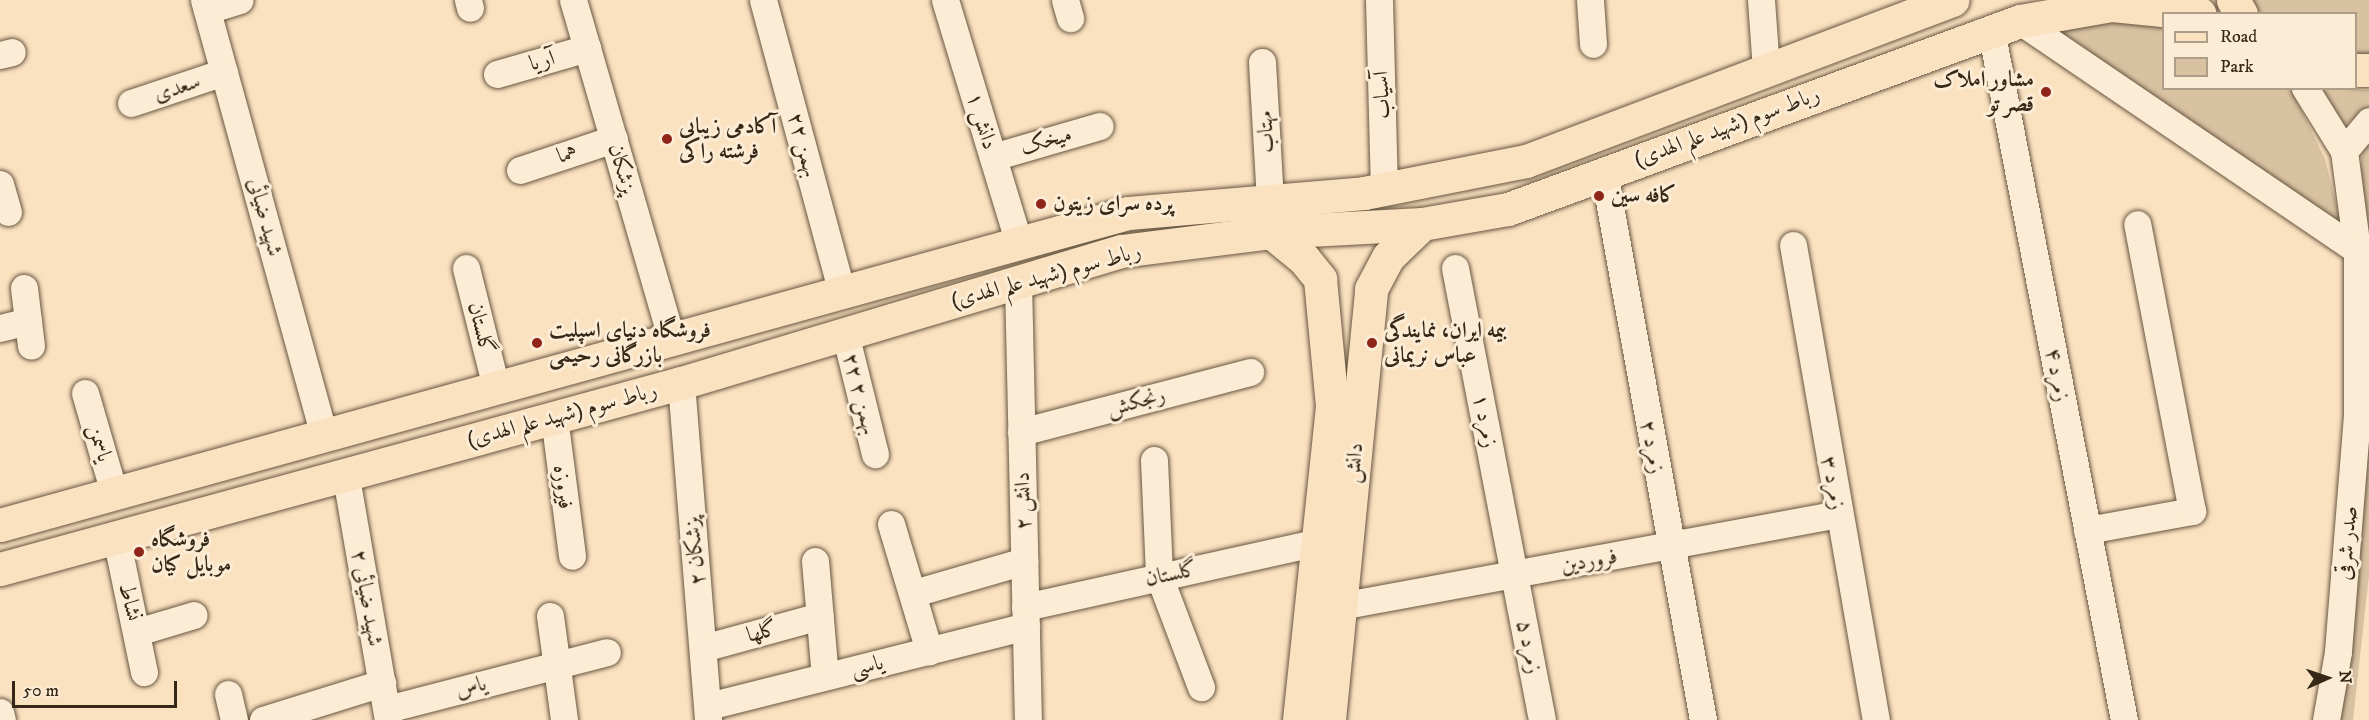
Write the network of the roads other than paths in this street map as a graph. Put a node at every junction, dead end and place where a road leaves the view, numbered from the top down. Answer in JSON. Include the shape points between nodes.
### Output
{"nodes":[{"id":1,"x":239,"y":0,"type":"edge"},
{"id":2,"x":573,"y":0,"type":"edge"},
{"id":3,"x":763,"y":0,"type":"edge"},
{"id":4,"x":945,"y":0,"type":"edge"},
{"id":5,"x":1379,"y":0,"type":"edge"},
{"id":6,"x":1590,"y":0,"type":"edge"},
{"id":7,"x":1761,"y":0,"type":"edge"},
{"id":8,"x":1953,"y":0,"type":"edge"},
{"id":9,"x":2117,"y":3,"type":"edge"},
{"id":10,"x":205,"y":5,"type":"edge"},
{"id":11,"x":2185,"y":12,"type":"edge"},
{"id":12,"x":2005,"y":26,"type":"junction"},
{"id":13,"x":1593,"y":44,"type":"dead end"},
{"id":14,"x":587,"y":48,"type":"junction"},
{"id":15,"x":1262,"y":62,"type":"dead end"},
{"id":16,"x":1766,"y":70,"type":"junction"},
{"id":17,"x":224,"y":72,"type":"junction"},
{"id":18,"x":497,"y":74,"type":"dead end"},
{"id":19,"x":2306,"y":90,"type":"edge"},
{"id":20,"x":131,"y":104,"type":"dead end"},
{"id":21,"x":2369,"y":121,"type":"edge"},
{"id":22,"x":1100,"y":126,"type":"dead end"},
{"id":23,"x":614,"y":139,"type":"junction"},
{"id":24,"x":2344,"y":152,"type":"junction"},
{"id":25,"x":993,"y":157,"type":"junction"},
{"id":26,"x":520,"y":170,"type":"dead end"},
{"id":27,"x":1604,"y":173,"type":"junction"},
{"id":28,"x":0,"y":184,"type":"edge"},
{"id":29,"x":1384,"y":189,"type":"junction"},
{"id":30,"x":8,"y":212,"type":"dead end"},
{"id":31,"x":1270,"y":217,"type":"junction"},
{"id":32,"x":1422,"y":224,"type":"junction"},
{"id":33,"x":2137,"y":224,"type":"dead end"},
{"id":34,"x":1018,"y":241,"type":"junction"},
{"id":35,"x":1793,"y":245,"type":"dead end"},
{"id":36,"x":2357,"y":250,"type":"junction"},
{"id":37,"x":466,"y":268,"type":"dead end"},
{"id":38,"x":1455,"y":268,"type":"dead end"},
{"id":39,"x":1018,"y":282,"type":"junction"},
{"id":40,"x":24,"y":288,"type":"dead end"},
{"id":41,"x":841,"y":290,"type":"junction"},
{"id":42,"x":1327,"y":317,"type":"junction"},
{"id":43,"x":1368,"y":322,"type":"junction"},
{"id":44,"x":0,"y":328,"type":"edge"},
{"id":45,"x":844,"y":333,"type":"junction"},
{"id":46,"x":671,"y":338,"type":"junction"},
{"id":47,"x":628,"y":350,"type":"junction"},
{"id":48,"x":1250,"y":372,"type":"dead end"},
{"id":49,"x":681,"y":383,"type":"junction"},
{"id":50,"x":484,"y":390,"type":"junction"},
{"id":51,"x":85,"y":393,"type":"dead end"},
{"id":52,"x":554,"y":417,"type":"junction"},
{"id":53,"x":1021,"y":432,"type":"junction"},
{"id":54,"x":324,"y":435,"type":"junction"},
{"id":55,"x":426,"y":452,"type":"junction"},
{"id":56,"x":875,"y":454,"type":"dead end"},
{"id":57,"x":1154,"y":460,"type":"dead end"},
{"id":58,"x":346,"y":477,"type":"junction"},
{"id":59,"x":114,"y":493,"type":"junction"},
{"id":60,"x":0,"y":500,"type":"edge"},
{"id":61,"x":1839,"y":514,"type":"junction"},
{"id":62,"x":35,"y":516,"type":"junction"},
{"id":63,"x":891,"y":524,"type":"dead end"},
{"id":64,"x":0,"y":525,"type":"edge"},
{"id":65,"x":2087,"y":530,"type":"junction"},
{"id":66,"x":116,"y":537,"type":"junction"},
{"id":67,"x":1318,"y":542,"type":"junction"},
{"id":68,"x":1670,"y":546,"type":"junction"},
{"id":69,"x":572,"y":556,"type":"dead end"},
{"id":70,"x":815,"y":561,"type":"dead end"},
{"id":71,"x":1024,"y":561,"type":"junction"},
{"id":72,"x":0,"y":569,"type":"edge"},
{"id":73,"x":1515,"y":574,"type":"junction"},
{"id":74,"x":1160,"y":576,"type":"junction"},
{"id":75,"x":914,"y":593,"type":"junction"},
{"id":76,"x":1340,"y":606,"type":"junction"},
{"id":77,"x":195,"y":615,"type":"dead end"},
{"id":78,"x":549,"y":616,"type":"dead end"},
{"id":79,"x":820,"y":616,"type":"junction"},
{"id":80,"x":1026,"y":616,"type":"junction"},
{"id":81,"x":137,"y":632,"type":"junction"},
{"id":82,"x":703,"y":648,"type":"junction"},
{"id":83,"x":929,"y":651,"type":"junction"},
{"id":84,"x":607,"y":652,"type":"dead end"},
{"id":85,"x":555,"y":665,"type":"junction"},
{"id":86,"x":824,"y":666,"type":"dead end"},
{"id":87,"x":144,"y":672,"type":"dead end"},
{"id":88,"x":1201,"y":687,"type":"dead end"},
{"id":89,"x":228,"y":694,"type":"dead end"},
{"id":90,"x":386,"y":704,"type":"edge"},
{"id":91,"x":0,"y":712,"type":"edge"},
{"id":92,"x":708,"y":713,"type":"edge"},
{"id":93,"x":2,"y":720,"type":"edge"},
{"id":94,"x":234,"y":720,"type":"edge"},
{"id":95,"x":263,"y":720,"type":"edge"},
{"id":96,"x":564,"y":720,"type":"edge"},
{"id":97,"x":1028,"y":720,"type":"edge"},
{"id":98,"x":1299,"y":720,"type":"edge"},
{"id":99,"x":1329,"y":720,"type":"edge"},
{"id":100,"x":1542,"y":720,"type":"edge"},
{"id":101,"x":1703,"y":720,"type":"edge"},
{"id":102,"x":1876,"y":720,"type":"edge"},
{"id":103,"x":2124,"y":720,"type":"edge"},
{"id":104,"x":2326,"y":720,"type":"edge"}],
"edges":[{"from":1,"to":10,"type":"street"},
{"from":2,"to":14,"type":"street","name":"پزشکان"},
{"from":3,"to":41,"type":"street","name":"۲۲ بهمن"},
{"from":4,"to":25,"type":"street","name":"دانش ۱"},
{"from":5,"to":29,"type":"street","name":"آسیاب"},
{"from":6,"to":13,"type":"street"},
{"from":7,"to":16,"type":"street"},
{"from":8,"to":16,"type":"main road","name":"رباط سوم (شهید علم الهدی)"},
{"from":9,"to":11,"type":"main road","name":"رباط سوم (شهید علم الهدی)"},
{"from":9,"to":12,"type":"main road","name":"رباط سوم (شهید علم الهدی)"},
{"from":10,"to":17,"type":"street","name":"شهید ضیائی"},
{"from":12,"to":27,"type":"main road","name":"رباط سوم (شهید علم الهدی)"},
{"from":12,"to":36,"type":"street"},
{"from":12,"to":65,"type":"street","name":"زمرد ۴"},
{"from":14,"to":18,"type":"street","name":"آریا"},
{"from":14,"to":23,"type":"street","name":"پزشکان"},
{"from":15,"to":31,"type":"street","name":"مهتاب"},
{"from":16,"to":29,"type":"main road","name":"رباط سوم (شهید علم الهدی)","via":[[1526,161]]},
{"from":17,"to":20,"type":"street","name":"سعدی"},
{"from":17,"to":54,"type":"street","name":"شهید ضیائی"},
{"from":19,"to":24,"type":"street","name":"صدر شرقی"},
{"from":21,"to":24,"type":"street"},
{"from":22,"to":25,"type":"street","name":"میخک"},
{"from":23,"to":26,"type":"street","name":"هما"},
{"from":23,"to":46,"type":"street","name":"پزشکان"},
{"from":24,"to":36,"type":"street","name":"صدر شرقی"},
{"from":25,"to":34,"type":"street","name":"دانش ۱"},
{"from":27,"to":32,"type":"main road","name":"رباط سوم (شهید علم الهدی)","via":[[1508,209]]},
{"from":27,"to":68,"type":"street","name":"زمرد ۲"},
{"from":28,"to":30,"type":"street"},
{"from":29,"to":31,"type":"main road","name":"رباط سوم (شهید علم الهدی)"},
{"from":31,"to":32,"type":"main road","name":"رباط سوم (شهید علم الهدی)"},
{"from":31,"to":34,"type":"main road","name":"رباط سوم (شهید علم الهدی)","via":[[1128,213]]},
{"from":31,"to":39,"type":"main road","name":"رباط سوم (شهید علم الهدی)","via":[[1121,252]]},
{"from":31,"to":42,"type":"main road","name":"دانش","via":[[1320,279]]},
{"from":32,"to":43,"type":"main road","name":"دانش","via":[[1388,257],[1371,289]]},
{"from":33,"to":65,"type":"street","via":[[2192,511]]},
{"from":34,"to":41,"type":"main road","name":"رباط سوم (شهید علم الهدی)"},
{"from":35,"to":61,"type":"street","name":"زمرد ۳"},
{"from":36,"to":104,"type":"street","name":"صدر شرقی","via":[[2357,416],[2338,652]]},
{"from":37,"to":50,"type":"street","name":"گلستان"},
{"from":38,"to":73,"type":"street","name":"زمرد ۱"},
{"from":39,"to":45,"type":"main road","name":"رباط سوم (شهید علم الهدی)"},
{"from":39,"to":53,"type":"street","name":"دانش ۲"},
{"from":40,"to":44,"type":"street","via":[[30,334]]},
{"from":41,"to":46,"type":"main road","name":"رباط سوم (شهید علم الهدی)"},
{"from":42,"to":43,"type":"main road","via":[[1343,310],[1357,311]]},
{"from":42,"to":67,"type":"main road","name":"دانش","via":[[1332,406]]},
{"from":43,"to":76,"type":"main road","name":"دانش"},
{"from":45,"to":49,"type":"main road","name":"رباط سوم (شهید علم الهدی)"},
{"from":45,"to":56,"type":"street","name":"۲۲ بهمن ۲"},
{"from":46,"to":47,"type":"main road","name":"رباط سوم (شهید علم الهدی)"},
{"from":47,"to":50,"type":"main road","name":"رباط سوم (شهید علم الهدی)"},
{"from":47,"to":52,"type":"main road","via":[[622,366],[532,394],[537,408]]},
{"from":48,"to":53,"type":"street","name":"رنجکش"},
{"from":49,"to":52,"type":"main road","name":"رباط سوم (شهید علم الهدی)"},
{"from":49,"to":82,"type":"street","name":"پزشکان ۲"},
{"from":50,"to":54,"type":"main road","name":"رباط سوم (شهید علم الهدی)"},
{"from":50,"to":55,"type":"main road","via":[[479,414],[468,427]]},
{"from":51,"to":59,"type":"street","name":"یاسمن"},
{"from":52,"to":55,"type":"main road","name":"رباط سوم (شهید علم الهدی)"},
{"from":52,"to":69,"type":"street","name":"فیروزه"},
{"from":53,"to":71,"type":"street","name":"دانش ۲"},
{"from":54,"to":59,"type":"main road","name":"رباط سوم (شهید علم الهدی)"},
{"from":55,"to":58,"type":"main road","name":"رباط سوم (شهید علم الهدی)"},
{"from":57,"to":74,"type":"street"},
{"from":58,"to":66,"type":"main road","name":"رباط سوم (شهید علم الهدی)"},
{"from":58,"to":90,"type":"street","name":"شهید ضیائی ۲"},
{"from":59,"to":62,"type":"main road","name":"رباط سوم (شهید علم الهدی)"},
{"from":60,"to":62,"type":"main road"},
{"from":61,"to":68,"type":"street","name":"فروردین"},
{"from":61,"to":102,"type":"street","name":"زمرد ۳"},
{"from":62,"to":64,"type":"main road","name":"رباط سوم (شهید علم الهدی)"},
{"from":63,"to":75,"type":"street"},
{"from":65,"to":103,"type":"street","name":"زمرد ۴"},
{"from":66,"to":72,"type":"main road","name":"رباط سوم (شهید علم الهدی)"},
{"from":66,"to":81,"type":"street","name":"نشاط"},
{"from":67,"to":74,"type":"street","name":"گلستان"},
{"from":67,"to":98,"type":"main road","name":"دانش"},
{"from":68,"to":73,"type":"street","name":"فروردین"},
{"from":68,"to":101,"type":"street","name":"زمرد ۲"},
{"from":70,"to":79,"type":"street"},
{"from":71,"to":75,"type":"street"},
{"from":71,"to":80,"type":"street","name":"دانش ۲"},
{"from":73,"to":76,"type":"street","name":"فروردین"},
{"from":73,"to":100,"type":"street","name":"زمرد ۵"},
{"from":74,"to":80,"type":"street","name":"گلستان"},
{"from":74,"to":88,"type":"street"},
{"from":75,"to":83,"type":"street"},
{"from":76,"to":99,"type":"main road","name":"دانش"},
{"from":77,"to":81,"type":"street","name":"نشاط"},
{"from":78,"to":85,"type":"street"},
{"from":79,"to":82,"type":"street","name":"گلها"},
{"from":79,"to":86,"type":"street"},
{"from":80,"to":83,"type":"street","name":"یاسی"},
{"from":80,"to":97,"type":"street","name":"دانش ۲"},
{"from":81,"to":87,"type":"street","name":"نشاط"},
{"from":82,"to":92,"type":"street","name":"پزشکان ۲"},
{"from":83,"to":92,"type":"street","name":"یاسی"},
{"from":84,"to":85,"type":"street","name":"یاس"},
{"from":85,"to":90,"type":"street","name":"یاس"},
{"from":85,"to":96,"type":"street"},
{"from":89,"to":94,"type":"street"},
{"from":90,"to":95,"type":"street","name":"یاس"},
{"from":91,"to":93,"type":"street"}]}
